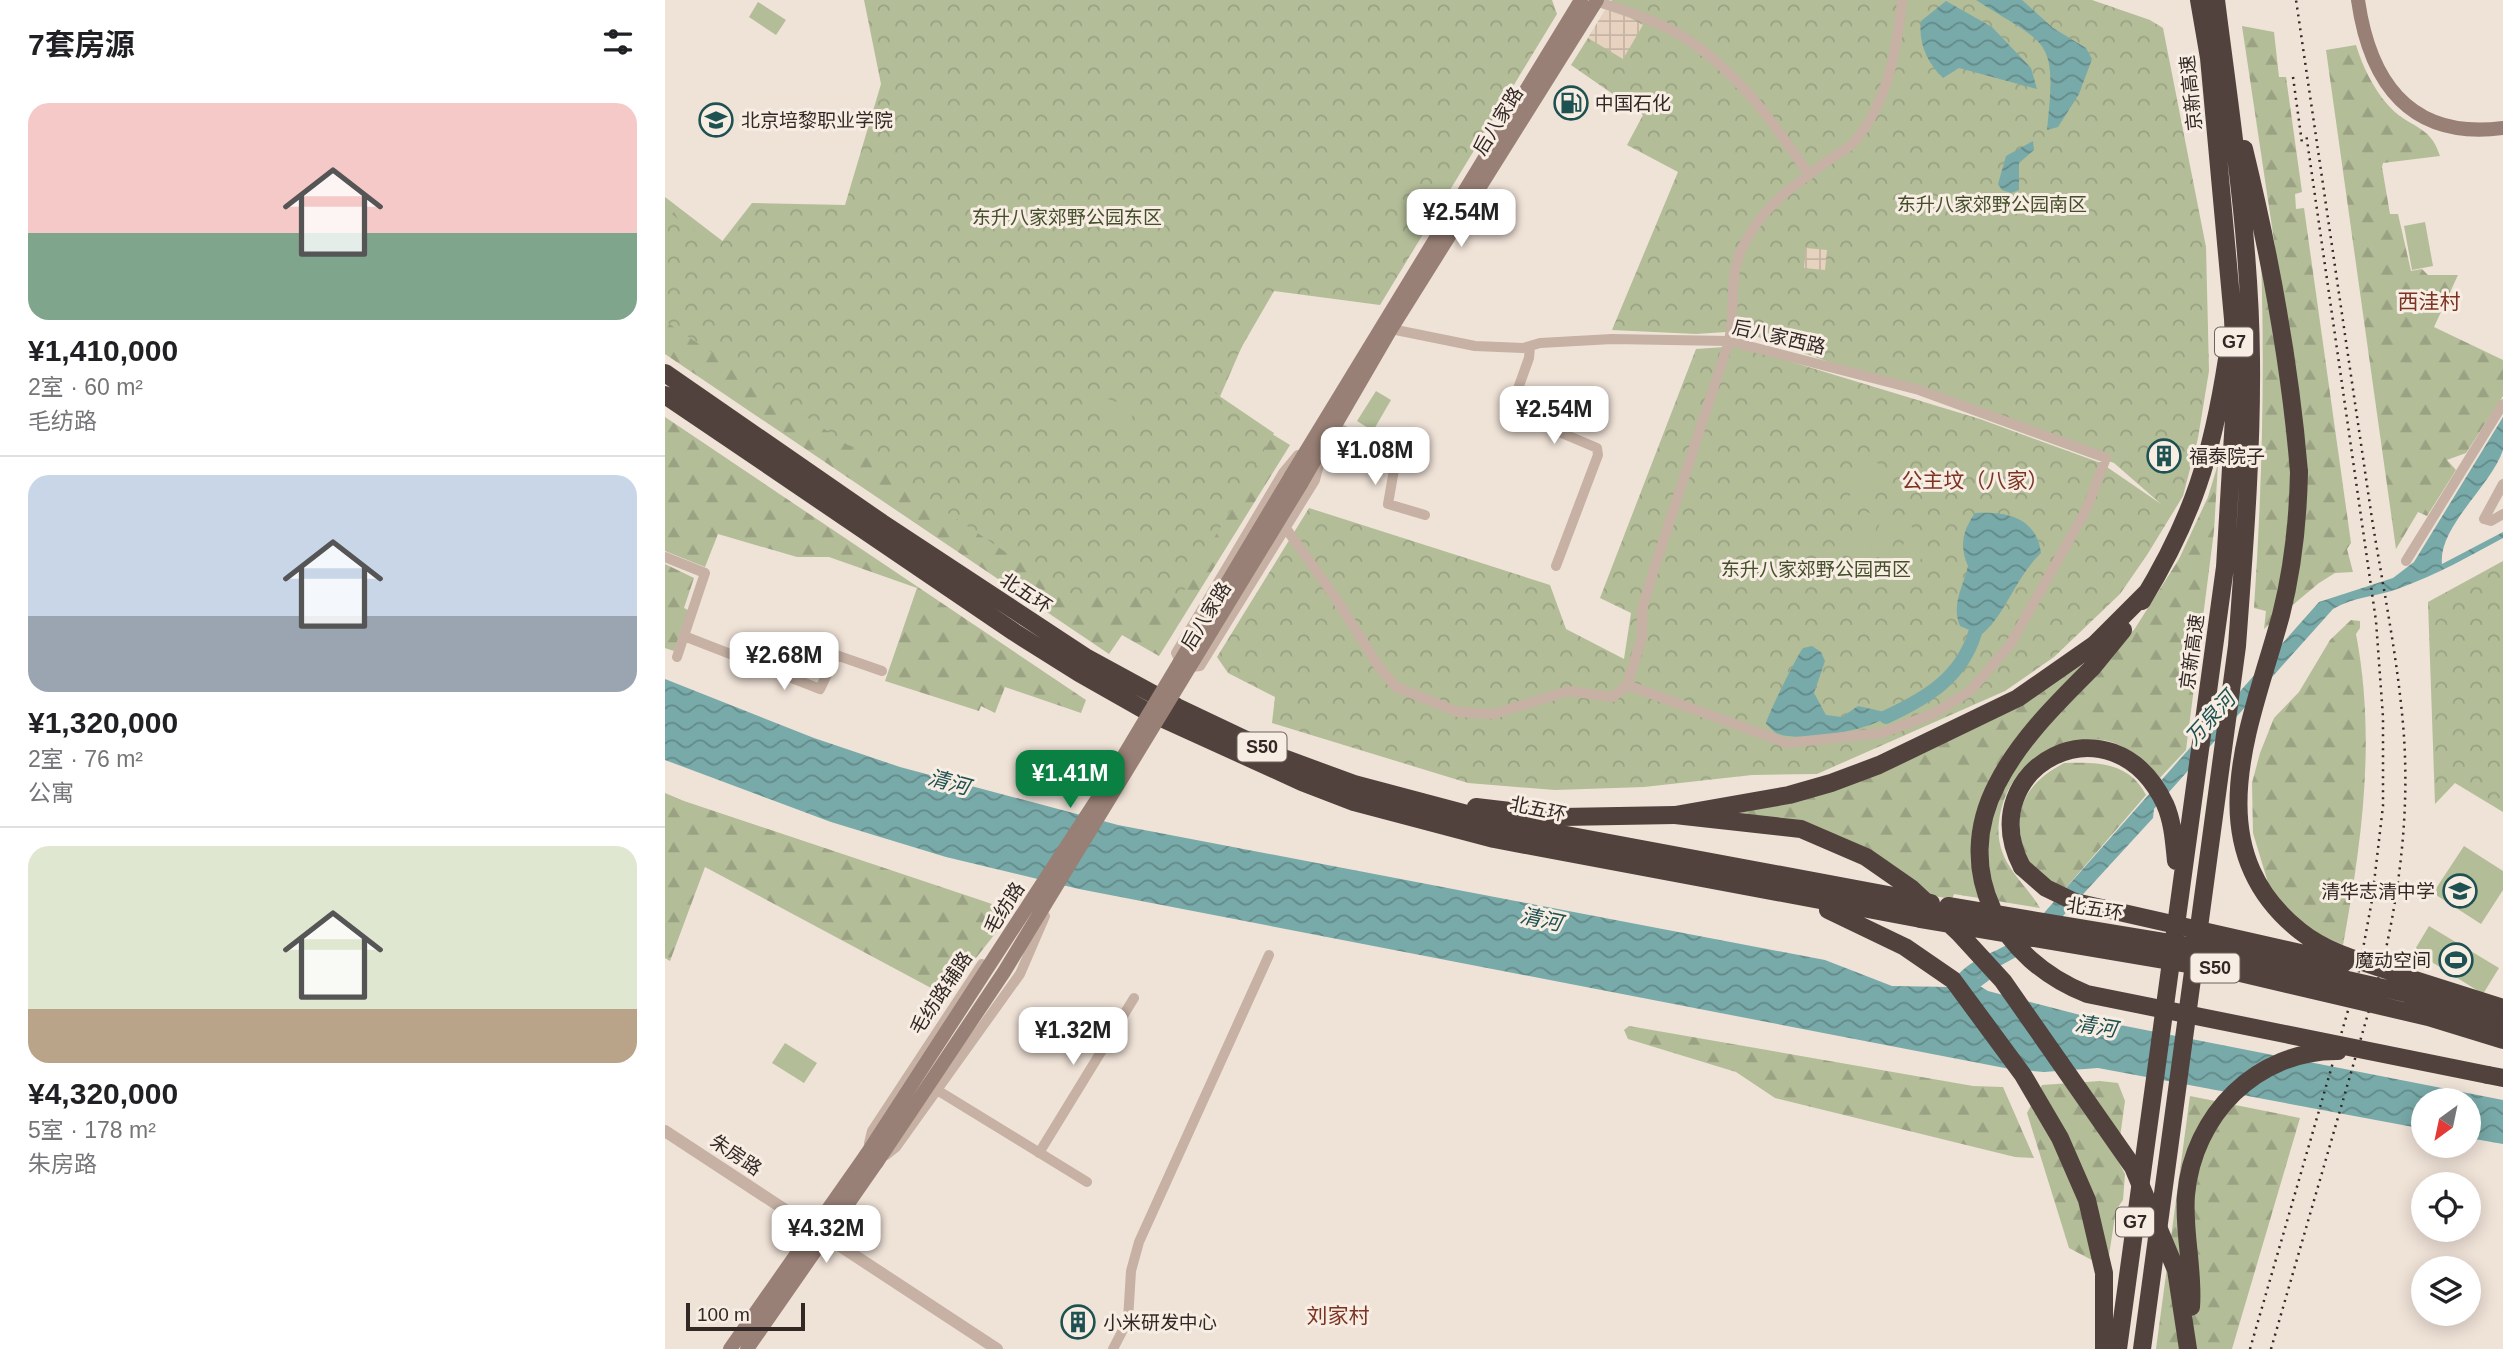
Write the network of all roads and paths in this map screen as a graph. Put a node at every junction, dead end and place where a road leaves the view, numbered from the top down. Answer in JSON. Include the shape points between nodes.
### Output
{"nodes":[{"id":1,"x":1581,"y":0,"type":"edge"},
{"id":2,"x":1597,"y":0,"type":"edge"},
{"id":3,"x":1902,"y":0,"type":"edge"},
{"id":4,"x":2216,"y":0,"type":"edge"},
{"id":5,"x":2358,"y":0,"type":"edge"},
{"id":6,"x":2198,"y":4,"type":"edge"},
{"id":7,"x":2225,"y":70,"type":"junction"},
{"id":8,"x":2503,"y":128,"type":"edge"},
{"id":9,"x":1809,"y":175,"type":"junction"},
{"id":10,"x":2233,"y":319,"type":"junction"},
{"id":11,"x":1391,"y":329,"type":"junction"},
{"id":12,"x":1729,"y":341,"type":"junction"},
{"id":13,"x":1530,"y":346,"type":"junction"},
{"id":14,"x":665,"y":373,"type":"edge"},
{"id":15,"x":665,"y":395,"type":"edge"},
{"id":16,"x":2503,"y":404,"type":"edge"},
{"id":17,"x":1335,"y":426,"type":"junction"},
{"id":18,"x":1320,"y":439,"type":"junction"},
{"id":19,"x":1296,"y":480,"type":"joint"},
{"id":20,"x":2503,"y":484,"type":"edge"},
{"id":21,"x":2503,"y":514,"type":"edge"},
{"id":22,"x":1425,"y":515,"type":"dead end"},
{"id":23,"x":1285,"y":527,"type":"junction"},
{"id":24,"x":665,"y":557,"type":"edge"},
{"id":25,"x":2406,"y":561,"type":"dead end"},
{"id":26,"x":1556,"y":566,"type":"dead end"},
{"id":27,"x":2148,"y":591,"type":"junction"},
{"id":28,"x":684,"y":636,"type":"junction"},
{"id":29,"x":677,"y":657,"type":"dead end"},
{"id":30,"x":882,"y":671,"type":"dead end"},
{"id":31,"x":1627,"y":684,"type":"junction"},
{"id":32,"x":1108,"y":792,"type":"dead end"},
{"id":33,"x":1421,"y":801,"type":"junction"},
{"id":34,"x":1675,"y":816,"type":"junction"},
{"id":35,"x":2179,"y":886,"type":"junction"},
{"id":36,"x":1799,"y":898,"type":"junction"},
{"id":37,"x":1047,"y":910,"type":"dead end"},
{"id":38,"x":1269,"y":955,"type":"dead end"},
{"id":39,"x":2412,"y":979,"type":"junction"},
{"id":40,"x":1134,"y":998,"type":"dead end"},
{"id":41,"x":2503,"y":1008,"type":"edge"},
{"id":42,"x":2503,"y":1024,"type":"edge"},
{"id":43,"x":2503,"y":1040,"type":"edge"},
{"id":44,"x":2372,"y":1052,"type":"junction"},
{"id":45,"x":2503,"y":1079,"type":"edge"},
{"id":46,"x":937,"y":1090,"type":"junction"},
{"id":47,"x":666,"y":1133,"type":"edge"},
{"id":48,"x":1039,"y":1153,"type":"junction"},
{"id":49,"x":872,"y":1158,"type":"junction"},
{"id":50,"x":1087,"y":1182,"type":"dead end"},
{"id":51,"x":819,"y":1233,"type":"junction"},
{"id":52,"x":730,"y":1349,"type":"edge"},
{"id":53,"x":747,"y":1349,"type":"edge"},
{"id":54,"x":997,"y":1349,"type":"edge"},
{"id":55,"x":1113,"y":1349,"type":"edge"},
{"id":56,"x":2104,"y":1349,"type":"edge"},
{"id":57,"x":2118,"y":1349,"type":"edge"},
{"id":58,"x":2142,"y":1349,"type":"edge"},
{"id":59,"x":2188,"y":1349,"type":"edge"}],
"edges":[{"from":1,"to":18,"type":"main road","name":"后八家路"},
{"from":2,"to":9,"type":"street","via":[[1691,41],[1734,78]]},
{"from":2,"to":11,"type":"main road","name":"后八家路"},
{"from":3,"to":9,"type":"street","via":[[1895,58],[1878,100],[1854,142]]},
{"from":4,"to":7,"type":"highway","name":"京新高速","number":"G7"},
{"from":5,"to":8,"type":"main road","via":[[2375,68],[2405,105],[2457,130]]},
{"from":6,"to":10,"type":"highway","name":"京新高速","number":"G7","via":[[2209,58]]},
{"from":7,"to":39,"type":"highway","bridge":true,"via":[[2279,305],[2299,472],[2293,559],[2238,775],[2240,838],[2258,884],[2301,932],[2332,950]]},
{"from":7,"to":58,"type":"highway","name":"京新高速","number":"G7","via":[[2243,222],[2251,358],[2245,531],[2237,646]]},
{"from":9,"to":12,"type":"street","via":[[1771,202],[1742,247],[1734,273]]},
{"from":10,"to":27,"type":"highway","via":[[2204,474],[2170,555]]},
{"from":10,"to":35,"type":"highway","name":"京新高速","number":"G7","via":[[2236,385],[2225,566]]},
{"from":11,"to":13,"type":"street","name":"后八家西路","via":[[1475,346]]},
{"from":11,"to":17,"type":"main road","name":"后八家路"},
{"from":12,"to":13,"type":"street","name":"后八家西路","via":[[1612,339]]},
{"from":12,"to":31,"type":"street","via":[[1645,598],[1642,637]]},
{"from":12,"to":31,"type":"street","name":"后八家西路","via":[[1919,390],[2106,458],[2086,510],[2010,645],[1969,691],[1933,714],[1882,733],[1787,743]]},
{"from":13,"to":26,"type":"street","via":[[1511,408],[1597,448],[1598,455]]},
{"from":14,"to":33,"type":"highway","name":"北五环","number":"S50","via":[[1087,658],[1286,759],[1354,784]]},
{"from":15,"to":36,"type":"highway","name":"北五环","number":"S50","via":[[1079,673],[1146,711],[1301,782],[1354,802],[1494,839]]},
{"from":16,"to":25,"type":"street"},
{"from":17,"to":18,"type":"main road","name":"后八家路"},
{"from":17,"to":22,"type":"street","via":[[1357,438],[1366,454],[1395,464],[1388,505]]},
{"from":18,"to":19,"type":"main road","name":"后八家路"},
{"from":18,"to":23,"type":"street","name":"后八家路","via":[[1315,480]]},
{"from":18,"to":23,"type":"street","name":"后八家路","via":[[1283,473],[1176,653],[1183,668],[1200,666]]},
{"from":19,"to":49,"type":"main road","name":"毛纺路","bridge":true,"via":[[1004,972]]},
{"from":20,"to":21,"type":"street","via":[[2484,519],[2491,521]]},
{"from":23,"to":31,"type":"street","via":[[1396,687],[1458,712],[1494,714],[1568,691],[1613,697]]},
{"from":24,"to":28,"type":"street","via":[[705,573]]},
{"from":27,"to":34,"type":"highway","bridge":true,"via":[[2108,632],[1997,710],[1879,765],[1789,795]]},
{"from":27,"to":44,"type":"highway","bridge":true,"via":[[2092,668],[2014,756],[1986,811],[1981,833],[1983,884],[2004,933],[2043,972],[2087,994]]},
{"from":28,"to":29,"type":"street"},
{"from":28,"to":30,"type":"street","via":[[820,689],[836,655]]},
{"from":32,"to":49,"type":"street","name":"毛纺路辅路","bridge":true,"via":[[1037,901],[987,957],[923,1049],[872,1131]]},
{"from":33,"to":34,"type":"highway","via":[[1562,817]]},
{"from":33,"to":42,"type":"highway","name":"北五环","number":"S50","bridge":true,"via":[[1593,842],[2224,952],[2405,993]]},
{"from":34,"to":59,"type":"highway","bridge":true,"via":[[1801,829],[1866,857],[1912,889],[1959,933],[2003,981],[2133,1167],[2176,1270]]},
{"from":35,"to":39,"type":"highway","bridge":true,"via":[[2172,824],[2156,788],[2117,752],[2085,746],[2058,753],[2036,768],[2019,790],[2010,815],[2012,841],[2022,867],[2046,888],[2075,902]]},
{"from":35,"to":57,"type":"highway","name":"京新高速","number":"G7"},
{"from":36,"to":43,"type":"highway","name":"北五环","number":"S50","bridge":true,"via":[[2236,972],[2428,1017]]},
{"from":36,"to":56,"type":"highway","via":[[1905,947],[1953,980],[2023,1075],[2060,1138],[2087,1200],[2103,1273]]},
{"from":37,"to":46,"type":"street","via":[[1020,974]]},
{"from":38,"to":55,"type":"street","via":[[1139,1242],[1131,1271],[1128,1320]]},
{"from":39,"to":41,"type":"highway"},
{"from":40,"to":48,"type":"street"},
{"from":44,"to":45,"type":"highway","bridge":true},
{"from":44,"to":59,"type":"highway","bridge":true,"via":[[2330,1051],[2272,1064],[2222,1104],[2194,1158],[2186,1195],[2192,1302]]},
{"from":46,"to":48,"type":"street"},
{"from":46,"to":49,"type":"street","via":[[896,1147]]},
{"from":47,"to":51,"type":"street","name":"朱房路"},
{"from":48,"to":50,"type":"street"},
{"from":49,"to":51,"type":"main road","name":"毛纺路"},
{"from":51,"to":52,"type":"main road"},
{"from":51,"to":53,"type":"main road"},
{"from":51,"to":54,"type":"street","name":"朱房路"}]}
